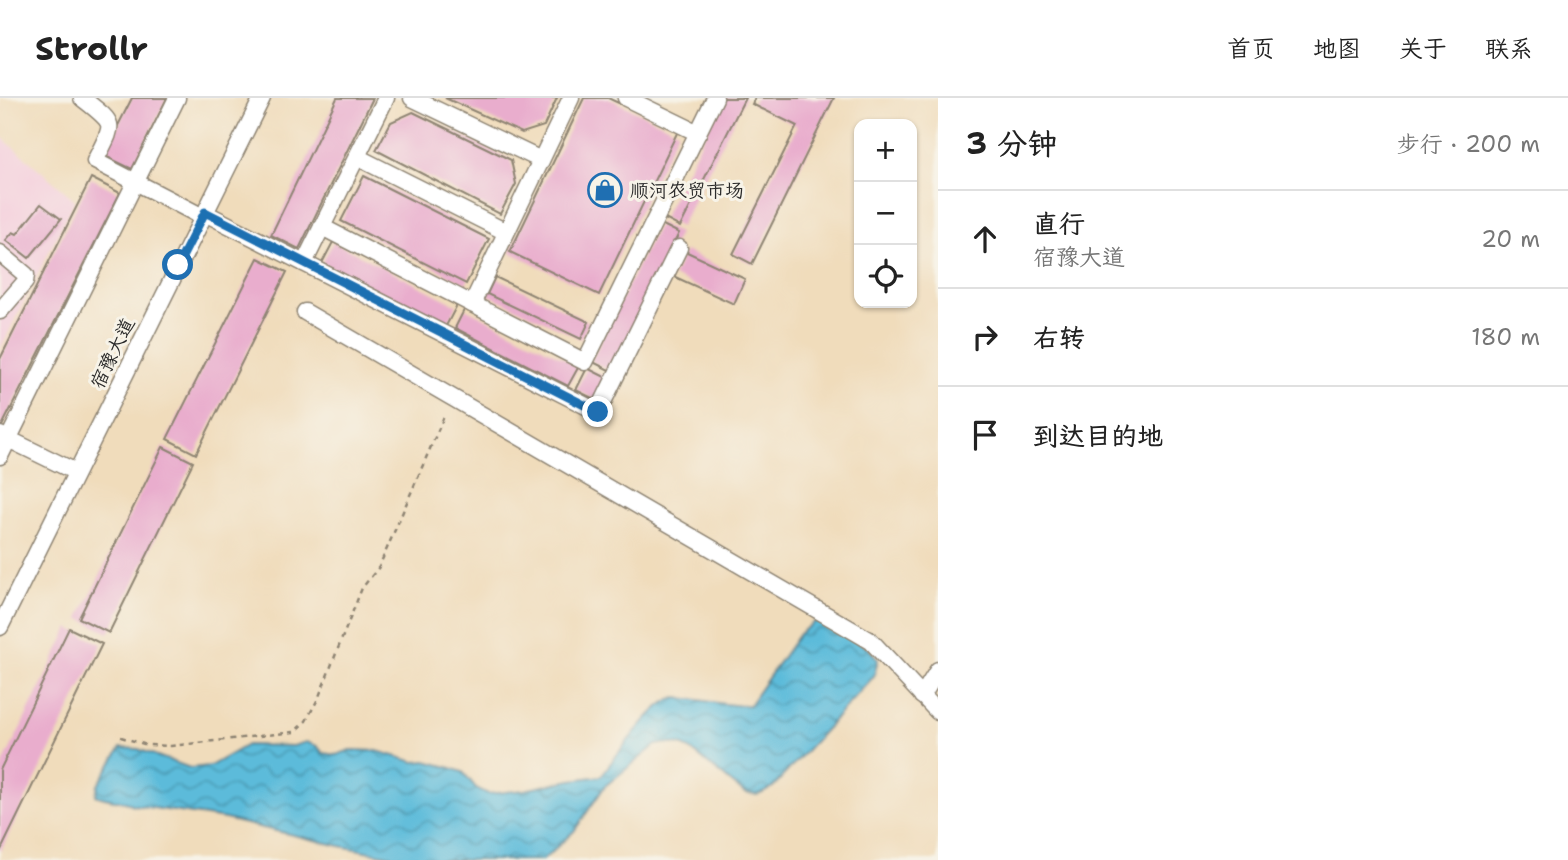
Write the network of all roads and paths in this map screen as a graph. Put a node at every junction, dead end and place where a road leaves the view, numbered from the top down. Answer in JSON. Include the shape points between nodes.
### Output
{"nodes":[{"id":1,"x":82,"y":98,"type":"edge"},
{"id":2,"x":177,"y":98,"type":"edge"},
{"id":3,"x":262,"y":98,"type":"edge"},
{"id":4,"x":386,"y":98,"type":"edge"},
{"id":5,"x":412,"y":98,"type":"edge"},
{"id":6,"x":571,"y":98,"type":"edge"},
{"id":7,"x":626,"y":98,"type":"edge"},
{"id":8,"x":715,"y":98,"type":"edge"},
{"id":9,"x":698,"y":133,"type":"junction"},
{"id":10,"x":357,"y":157,"type":"junction"},
{"id":11,"x":541,"y":160,"type":"junction"},
{"id":12,"x":136,"y":182,"type":"junction"},
{"id":13,"x":204,"y":215,"type":"junction"},
{"id":14,"x":322,"y":227,"type":"junction"},
{"id":15,"x":506,"y":232,"type":"junction"},
{"id":16,"x":679,"y":248,"type":"dead end"},
{"id":17,"x":0,"y":253,"type":"edge"},
{"id":18,"x":304,"y":263,"type":"junction"},
{"id":19,"x":472,"y":304,"type":"junction"},
{"id":20,"x":0,"y":312,"type":"edge"},
{"id":21,"x":305,"y":312,"type":"dead end"},
{"id":22,"x":452,"y":398,"type":"junction"},
{"id":23,"x":4,"y":437,"type":"edge"},
{"id":24,"x":0,"y":456,"type":"edge"},
{"id":25,"x":76,"y":472,"type":"junction"},
{"id":26,"x":0,"y":627,"type":"edge"},
{"id":27,"x":938,"y":670,"type":"edge"},
{"id":28,"x":922,"y":696,"type":"junction"},
{"id":29,"x":938,"y":712,"type":"edge"},
{"id":30,"x":121,"y":737,"type":"dead end"}],
"edges":[{"from":1,"to":12,"type":"street","via":[[110,125],[95,161]]},
{"from":2,"to":12,"type":"street"},
{"from":3,"to":13,"type":"street","name":"宿豫大道"},
{"from":4,"to":10,"type":"street"},
{"from":5,"to":11,"type":"street"},
{"from":6,"to":11,"type":"street"},
{"from":7,"to":9,"type":"street"},
{"from":8,"to":9,"type":"street"},
{"from":9,"to":19,"type":"street","via":[[585,362]]},
{"from":10,"to":14,"type":"street"},
{"from":10,"to":15,"type":"street"},
{"from":11,"to":15,"type":"street"},
{"from":12,"to":13,"type":"street"},
{"from":12,"to":23,"type":"street"},
{"from":13,"to":18,"type":"street"},
{"from":13,"to":25,"type":"street","name":"宿豫大道"},
{"from":14,"to":18,"type":"street"},
{"from":14,"to":19,"type":"street"},
{"from":15,"to":19,"type":"street"},
{"from":16,"to":18,"type":"street","via":[[598,412]]},
{"from":17,"to":20,"type":"street","via":[[26,275]]},
{"from":21,"to":22,"type":"street"},
{"from":22,"to":28,"type":"street","via":[[871,641]]},
{"from":22,"to":30,"type":"path","via":[[379,567],[362,587],[306,721],[294,732],[172,746]]},
{"from":23,"to":24,"type":"street"},
{"from":23,"to":25,"type":"street"},
{"from":25,"to":26,"type":"street","name":"宿豫大道"},
{"from":27,"to":28,"type":"street"},
{"from":28,"to":29,"type":"street"}]}
